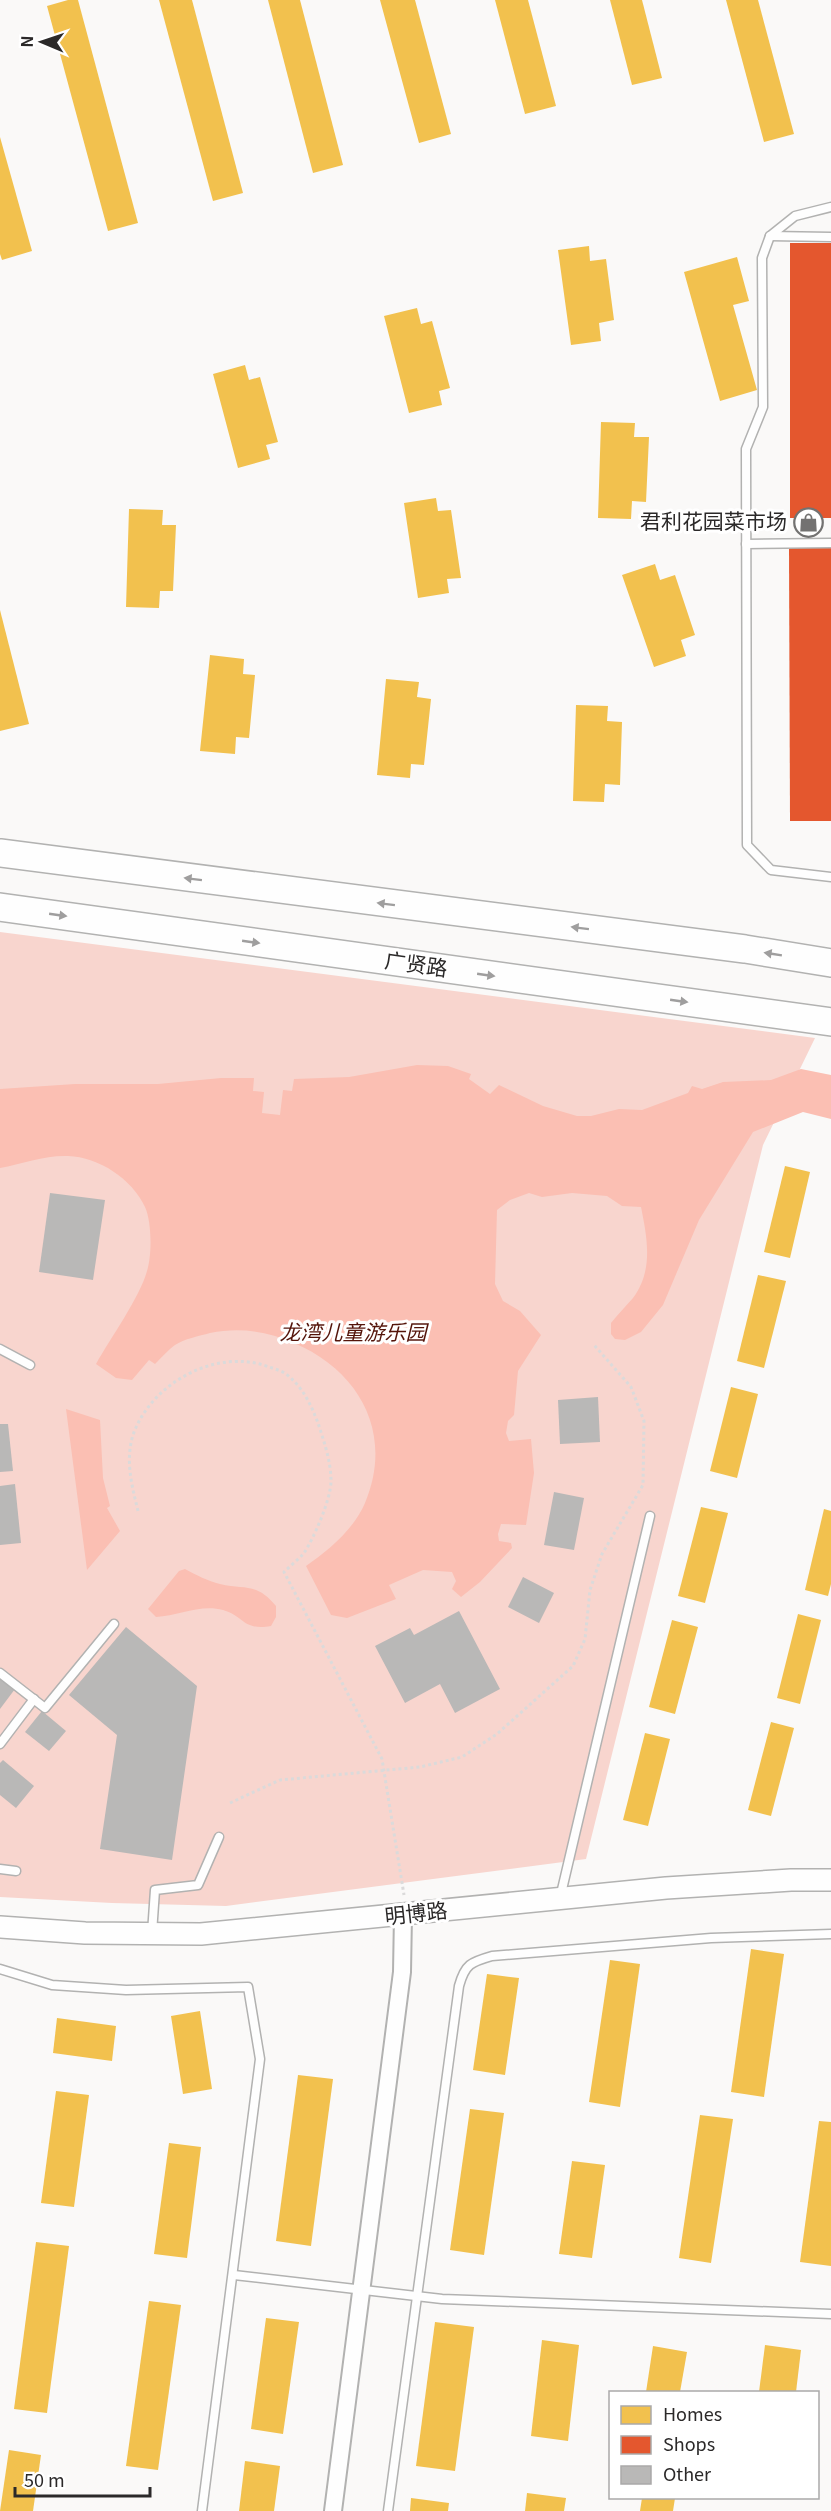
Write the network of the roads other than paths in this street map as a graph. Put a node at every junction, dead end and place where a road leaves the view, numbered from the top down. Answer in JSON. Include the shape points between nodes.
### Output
{"nodes":[{"id":1,"x":831,"y":207,"type":"edge"},
{"id":2,"x":770,"y":236,"type":"junction"},
{"id":3,"x":831,"y":237,"type":"edge"},
{"id":4,"x":831,"y":543,"type":"edge"},
{"id":5,"x":746,"y":544,"type":"junction"},
{"id":6,"x":0,"y":853,"type":"edge"},
{"id":7,"x":831,"y":877,"type":"edge"},
{"id":8,"x":0,"y":908,"type":"edge"},
{"id":9,"x":831,"y":963,"type":"edge"},
{"id":10,"x":831,"y":1022,"type":"edge"},
{"id":11,"x":0,"y":1349,"type":"edge"},
{"id":12,"x":30,"y":1365,"type":"dead end"},
{"id":13,"x":650,"y":1516,"type":"dead end"},
{"id":14,"x":114,"y":1624,"type":"dead end"},
{"id":15,"x":0,"y":1673,"type":"edge"},
{"id":16,"x":34,"y":1700,"type":"junction"},
{"id":17,"x":0,"y":1744,"type":"edge"},
{"id":18,"x":219,"y":1837,"type":"dead end"},
{"id":19,"x":0,"y":1869,"type":"edge"},
{"id":20,"x":16,"y":1871,"type":"dead end"},
{"id":21,"x":831,"y":1880,"type":"edge"},
{"id":22,"x":560,"y":1899,"type":"junction"},
{"id":23,"x":406,"y":1915,"type":"junction"},
{"id":24,"x":0,"y":1927,"type":"edge"},
{"id":25,"x":152,"y":1934,"type":"junction"},
{"id":26,"x":831,"y":1934,"type":"edge"},
{"id":27,"x":0,"y":1969,"type":"edge"},
{"id":28,"x":234,"y":2276,"type":"junction"},
{"id":29,"x":361,"y":2291,"type":"junction"},
{"id":30,"x":416,"y":2297,"type":"junction"},
{"id":31,"x":831,"y":2314,"type":"edge"},
{"id":32,"x":202,"y":2511,"type":"edge"},
{"id":33,"x":333,"y":2511,"type":"edge"},
{"id":34,"x":388,"y":2511,"type":"edge"}],
"edges":[{"from":1,"to":2,"type":"lane","via":[[795,216]]},
{"from":2,"to":3,"type":"lane"},
{"from":2,"to":5,"type":"lane","via":[[762,258],[762,407],[746,448]]},
{"from":4,"to":5,"type":"lane"},
{"from":5,"to":7,"type":"lane","via":[[747,844],[771,870]]},
{"from":9,"to":6,"type":"main road","one_way":true},
{"from":8,"to":10,"type":"main road","name":"广贤路","one_way":true},
{"from":11,"to":12,"type":"lane"},
{"from":13,"to":22,"type":"lane"},
{"from":14,"to":16,"type":"lane","via":[[45,1708]]},
{"from":15,"to":16,"type":"lane"},
{"from":16,"to":17,"type":"lane"},
{"from":18,"to":25,"type":"lane","via":[[198,1885],[155,1890]]},
{"from":19,"to":20,"type":"lane"},
{"from":21,"to":22,"type":"street","name":"明博路","via":[[666,1888]]},
{"from":22,"to":23,"type":"street","name":"明博路"},
{"from":23,"to":25,"type":"street","name":"明博路","via":[[201,1934]]},
{"from":23,"to":29,"type":"street"},
{"from":24,"to":25,"type":"street","name":"明博路","via":[[85,1934]]},
{"from":26,"to":30,"type":"lane","via":[[628,1944],[492,1956],[473,1962],[463,1971],[459,1986]]},
{"from":27,"to":28,"type":"lane","via":[[52,1985],[126,1990],[248,1987],[260,2059]]},
{"from":28,"to":29,"type":"lane"},
{"from":28,"to":32,"type":"lane"},
{"from":29,"to":30,"type":"lane"},
{"from":29,"to":33,"type":"street"},
{"from":30,"to":31,"type":"lane"},
{"from":30,"to":34,"type":"lane"}]}
